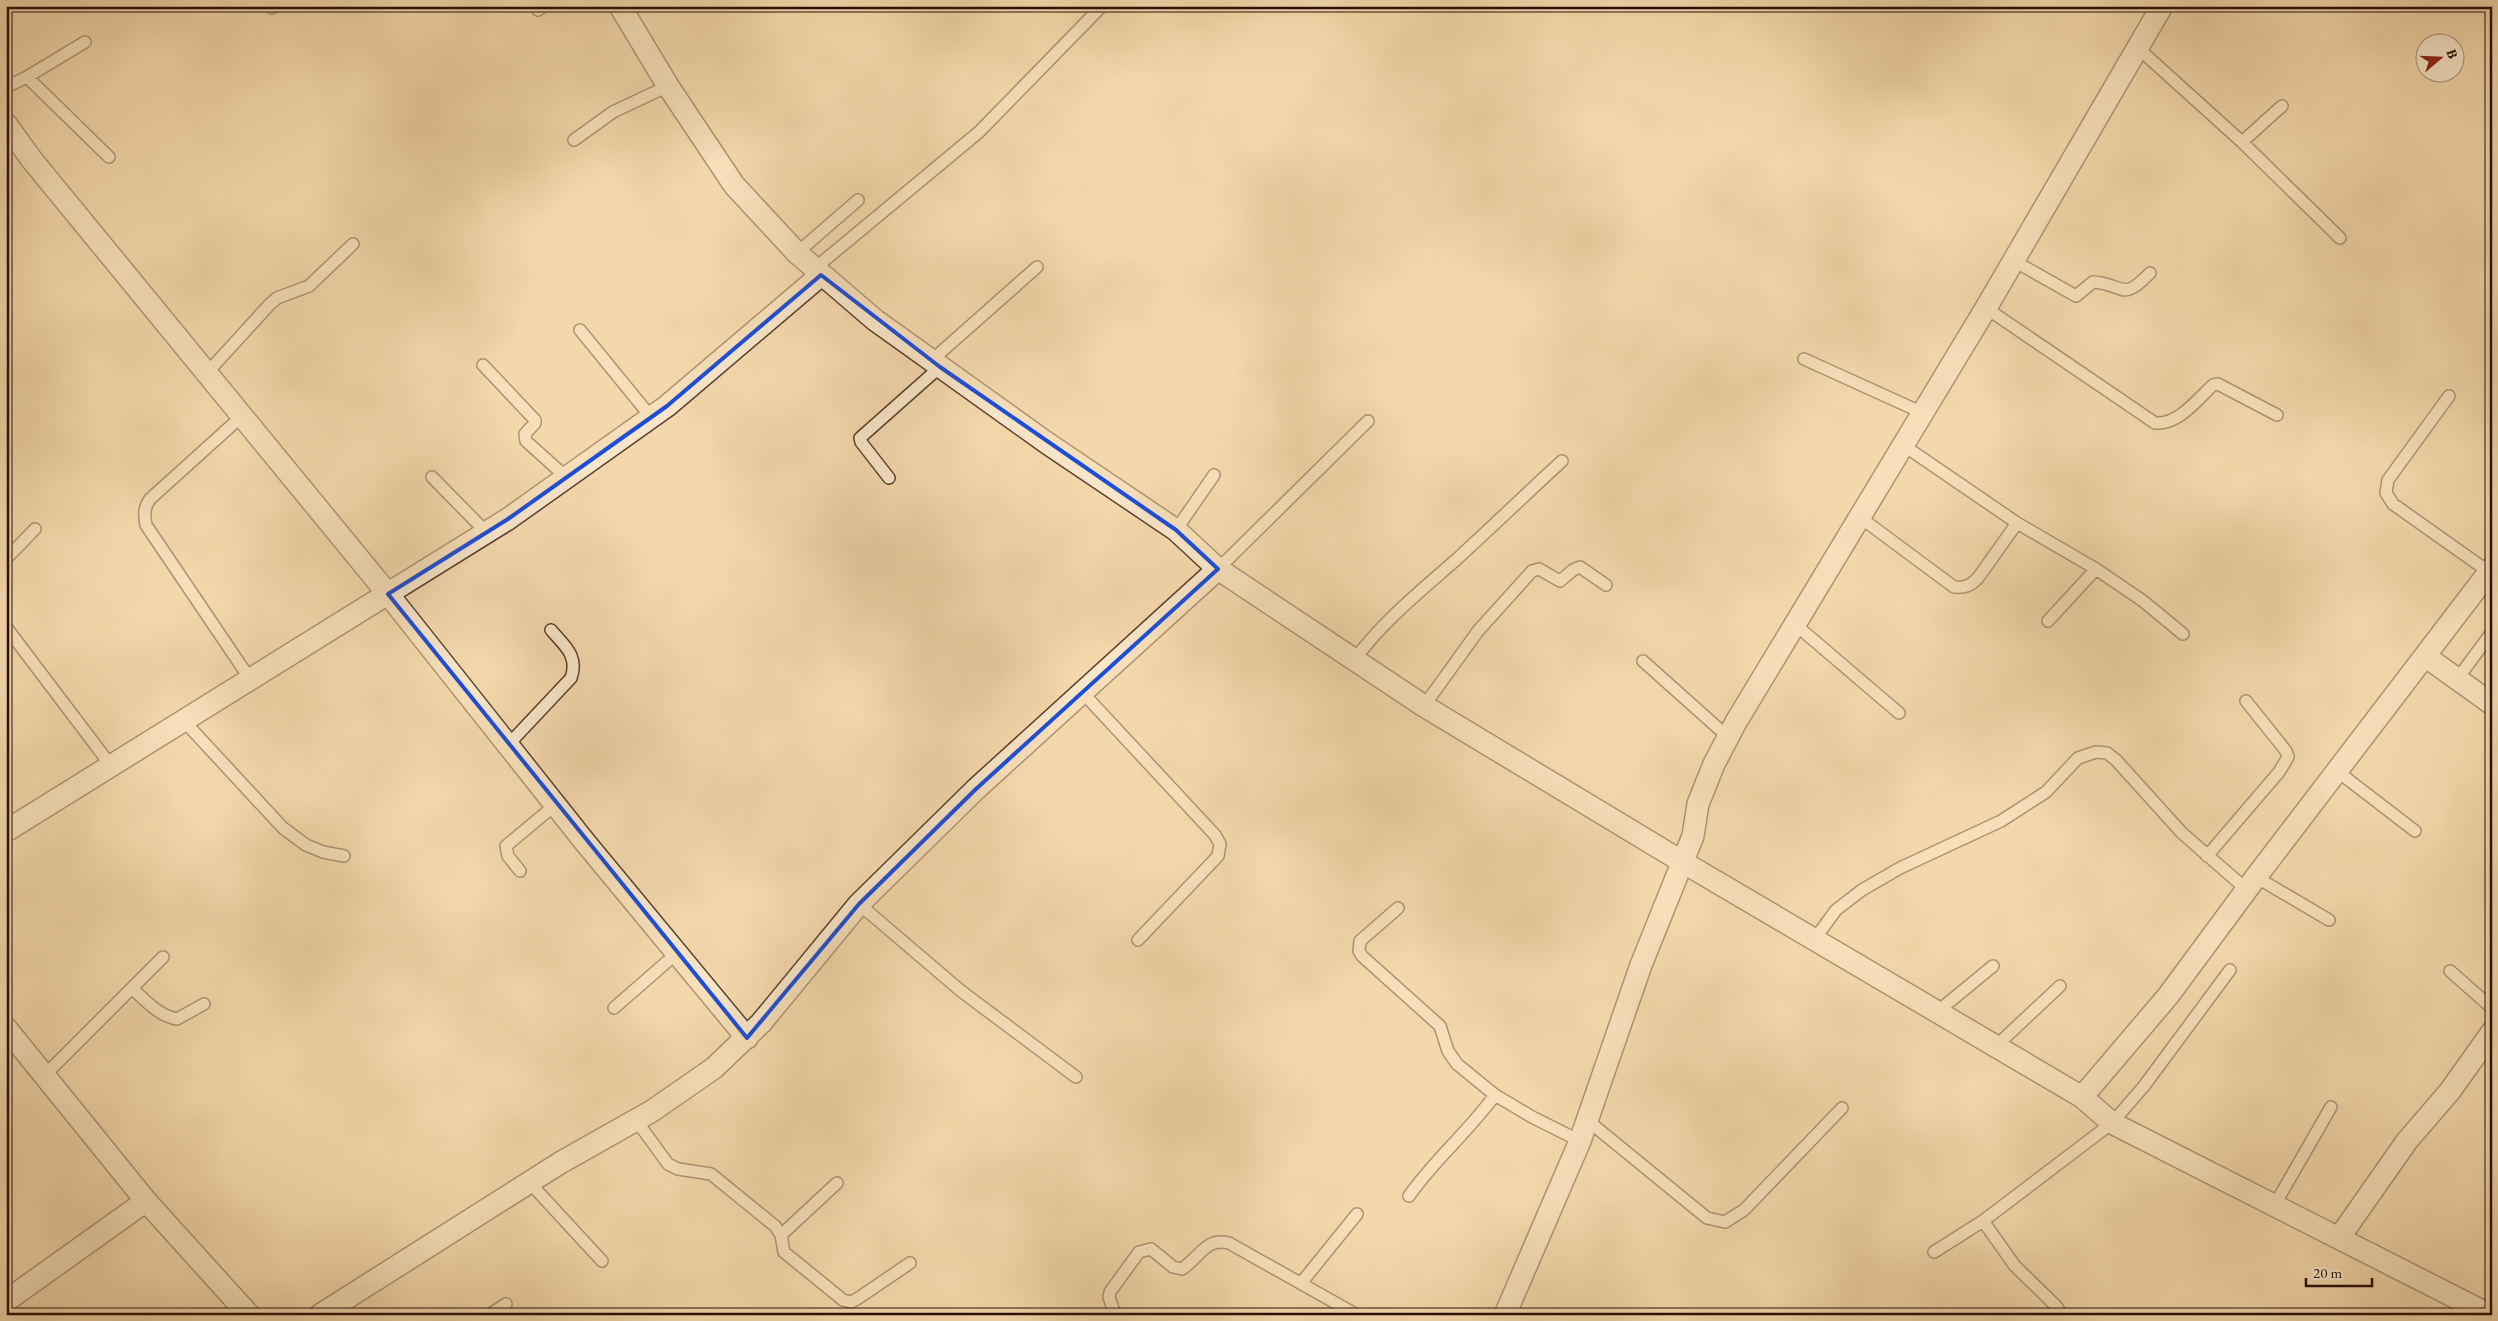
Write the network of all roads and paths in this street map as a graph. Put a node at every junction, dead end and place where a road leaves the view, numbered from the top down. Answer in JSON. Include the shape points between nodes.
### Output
{"nodes":[{"id":1,"x":620,"y":6,"type":"edge"},
{"id":2,"x":1102,"y":6,"type":"edge"},
{"id":3,"x":2162,"y":6,"type":"edge"},
{"id":4,"x":85,"y":42,"type":"dead end"},
{"id":5,"x":2139,"y":49,"type":"junction"},
{"id":6,"x":27,"y":77,"type":"junction"},
{"id":7,"x":668,"y":86,"type":"junction"},
{"id":8,"x":6,"y":87,"type":"edge"},
{"id":9,"x":2282,"y":106,"type":"dead end"},
{"id":10,"x":6,"y":124,"type":"edge"},
{"id":11,"x":574,"y":140,"type":"dead end"},
{"id":12,"x":2242,"y":142,"type":"junction"},
{"id":13,"x":109,"y":157,"type":"dead end"},
{"id":14,"x":858,"y":200,"type":"dead end"},
{"id":15,"x":2340,"y":238,"type":"dead end"},
{"id":16,"x":354,"y":244,"type":"dead end"},
{"id":17,"x":797,"y":253,"type":"junction"},
{"id":18,"x":2014,"y":261,"type":"junction"},
{"id":19,"x":1038,"y":266,"type":"dead end"},
{"id":20,"x":817,"y":272,"type":"junction"},
{"id":21,"x":2150,"y":273,"type":"dead end"},
{"id":22,"x":1986,"y":308,"type":"junction"},
{"id":23,"x":580,"y":330,"type":"dead end"},
{"id":24,"x":1804,"y":359,"type":"dead end"},
{"id":25,"x":936,"y":363,"type":"junction"},
{"id":26,"x":482,"y":365,"type":"dead end"},
{"id":27,"x":206,"y":373,"type":"junction"},
{"id":28,"x":2449,"y":396,"type":"dead end"},
{"id":29,"x":1923,"y":413,"type":"junction"},
{"id":30,"x":2277,"y":415,"type":"dead end"},
{"id":31,"x":242,"y":416,"type":"junction"},
{"id":32,"x":651,"y":418,"type":"junction"},
{"id":33,"x":1368,"y":421,"type":"dead end"},
{"id":34,"x":1904,"y":445,"type":"junction"},
{"id":35,"x":1562,"y":461,"type":"dead end"},
{"id":36,"x":1214,"y":475,"type":"dead end"},
{"id":37,"x":432,"y":477,"type":"dead end"},
{"id":38,"x":566,"y":477,"type":"junction"},
{"id":39,"x":889,"y":478,"type":"dead end"},
{"id":40,"x":1861,"y":518,"type":"junction"},
{"id":41,"x":2017,"y":523,"type":"junction"},
{"id":42,"x":35,"y":529,"type":"dead end"},
{"id":43,"x":1176,"y":530,"type":"junction"},
{"id":44,"x":487,"y":533,"type":"junction"},
{"id":45,"x":6,"y":559,"type":"edge"},
{"id":46,"x":1218,"y":569,"type":"junction"},
{"id":47,"x":2096,"y":569,"type":"junction"},
{"id":48,"x":2490,"y":570,"type":"edge"},
{"id":49,"x":1606,"y":585,"type":"dead end"},
{"id":50,"x":388,"y":594,"type":"junction"},
{"id":51,"x":2048,"y":622,"type":"dead end"},
{"id":52,"x":1797,"y":626,"type":"junction"},
{"id":53,"x":6,"y":627,"type":"edge"},
{"id":54,"x":551,"y":630,"type":"dead end"},
{"id":55,"x":2492,"y":632,"type":"edge"},
{"id":56,"x":2183,"y":634,"type":"dead end"},
{"id":57,"x":1355,"y":659,"type":"junction"},
{"id":58,"x":2428,"y":659,"type":"junction"},
{"id":59,"x":1643,"y":661,"type":"dead end"},
{"id":60,"x":2454,"y":675,"type":"junction"},
{"id":61,"x":250,"y":679,"type":"junction"},
{"id":62,"x":1083,"y":693,"type":"junction"},
{"id":63,"x":2246,"y":701,"type":"dead end"},
{"id":64,"x":2492,"y":704,"type":"edge"},
{"id":65,"x":1424,"y":706,"type":"junction"},
{"id":66,"x":1900,"y":713,"type":"dead end"},
{"id":67,"x":184,"y":721,"type":"junction"},
{"id":68,"x":1728,"y":737,"type":"junction"},
{"id":69,"x":508,"y":745,"type":"junction"},
{"id":70,"x":112,"y":767,"type":"junction"},
{"id":71,"x":2342,"y":775,"type":"junction"},
{"id":72,"x":555,"y":805,"type":"junction"},
{"id":73,"x":6,"y":831,"type":"edge"},
{"id":74,"x":2415,"y":831,"type":"dead end"},
{"id":75,"x":344,"y":856,"type":"dead end"},
{"id":76,"x":2207,"y":856,"type":"junction"},
{"id":77,"x":1681,"y":862,"type":"junction"},
{"id":78,"x":520,"y":871,"type":"dead end"},
{"id":79,"x":2261,"y":885,"type":"junction"},
{"id":80,"x":859,"y":904,"type":"junction"},
{"id":81,"x":1398,"y":908,"type":"dead end"},
{"id":82,"x":2328,"y":920,"type":"dead end"},
{"id":83,"x":1138,"y":940,"type":"dead end"},
{"id":84,"x":1814,"y":940,"type":"junction"},
{"id":85,"x":677,"y":953,"type":"junction"},
{"id":86,"x":163,"y":957,"type":"dead end"},
{"id":87,"x":1993,"y":966,"type":"dead end"},
{"id":88,"x":2230,"y":970,"type":"dead end"},
{"id":89,"x":2450,"y":971,"type":"dead end"},
{"id":90,"x":2060,"y":986,"type":"dead end"},
{"id":91,"x":132,"y":988,"type":"junction"},
{"id":92,"x":204,"y":1004,"type":"dead end"},
{"id":93,"x":614,"y":1008,"type":"dead end"},
{"id":94,"x":2492,"y":1008,"type":"edge"},
{"id":95,"x":1937,"y":1012,"type":"junction"},
{"id":96,"x":6,"y":1028,"type":"edge"},
{"id":97,"x":2492,"y":1032,"type":"edge"},
{"id":98,"x":747,"y":1038,"type":"junction"},
{"id":99,"x":1996,"y":1046,"type":"junction"},
{"id":100,"x":45,"y":1075,"type":"junction"},
{"id":101,"x":1076,"y":1077,"type":"dead end"},
{"id":102,"x":1495,"y":1095,"type":"junction"},
{"id":103,"x":2331,"y":1107,"type":"dead end"},
{"id":104,"x":1842,"y":1108,"type":"dead end"},
{"id":105,"x":2097,"y":1111,"type":"junction"},
{"id":106,"x":636,"y":1120,"type":"junction"},
{"id":107,"x":1587,"y":1120,"type":"junction"},
{"id":108,"x":1580,"y":1141,"type":"junction"},
{"id":109,"x":530,"y":1183,"type":"junction"},
{"id":110,"x":837,"y":1183,"type":"dead end"},
{"id":111,"x":1408,"y":1196,"type":"dead end"},
{"id":112,"x":146,"y":1201,"type":"junction"},
{"id":113,"x":2274,"y":1206,"type":"junction"},
{"id":114,"x":1357,"y":1214,"type":"dead end"},
{"id":115,"x":1983,"y":1221,"type":"junction"},
{"id":116,"x":781,"y":1235,"type":"junction"},
{"id":117,"x":2339,"y":1238,"type":"junction"},
{"id":118,"x":1934,"y":1252,"type":"dead end"},
{"id":119,"x":602,"y":1261,"type":"dead end"},
{"id":120,"x":910,"y":1263,"type":"dead end"},
{"id":121,"x":1302,"y":1282,"type":"junction"},
{"id":122,"x":6,"y":1301,"type":"edge"},
{"id":123,"x":506,"y":1304,"type":"dead end"},
{"id":124,"x":249,"y":1315,"type":"edge"},
{"id":125,"x":320,"y":1315,"type":"edge"},
{"id":126,"x":489,"y":1315,"type":"edge"},
{"id":127,"x":1115,"y":1315,"type":"edge"},
{"id":128,"x":1357,"y":1315,"type":"edge"},
{"id":129,"x":1505,"y":1315,"type":"edge"},
{"id":130,"x":2062,"y":1315,"type":"edge"},
{"id":131,"x":2490,"y":1315,"type":"edge"}],
"edges":[{"from":1,"to":7,"type":"street"},
{"from":2,"to":20,"type":"lane","via":[[979,132]]},
{"from":3,"to":5,"type":"street"},
{"from":4,"to":6,"type":"lane"},
{"from":5,"to":12,"type":"lane"},
{"from":5,"to":18,"type":"street"},
{"from":6,"to":8,"type":"lane"},
{"from":6,"to":13,"type":"lane"},
{"from":7,"to":11,"type":"lane","via":[[612,112]]},
{"from":7,"to":17,"type":"street","via":[[734,185]]},
{"from":9,"to":12,"type":"lane"},
{"from":10,"to":27,"type":"street"},
{"from":12,"to":15,"type":"lane"},
{"from":14,"to":17,"type":"lane"},
{"from":16,"to":27,"type":"lane","via":[[309,286],[277,298],[270,304]]},
{"from":17,"to":20,"type":"street"},
{"from":18,"to":21,"type":"lane","via":[[2076,296],[2093,282],[2131,290]]},
{"from":18,"to":22,"type":"street"},
{"from":19,"to":25,"type":"lane"},
{"from":20,"to":25,"type":"street","via":[[875,320]]},
{"from":20,"to":32,"type":"street","via":[[716,366]]},
{"from":22,"to":29,"type":"street"},
{"from":22,"to":30,"type":"lane","via":[[2155,423],[2173,420],[2218,384]]},
{"from":23,"to":32,"type":"lane"},
{"from":24,"to":29,"type":"lane"},
{"from":25,"to":39,"type":"lane","via":[[860,438]]},
{"from":25,"to":43,"type":"street"},
{"from":26,"to":38,"type":"lane","via":[[535,420],[525,434],[526,441]]},
{"from":27,"to":31,"type":"street"},
{"from":28,"to":48,"type":"lane","via":[[2388,480],[2386,493],[2393,504]]},
{"from":29,"to":34,"type":"street"},
{"from":31,"to":50,"type":"street"},
{"from":31,"to":61,"type":"lane","via":[[150,499],[144,507],[144,517],[146,525]]},
{"from":32,"to":38,"type":"street"},
{"from":33,"to":46,"type":"lane"},
{"from":34,"to":40,"type":"street"},
{"from":34,"to":41,"type":"lane"},
{"from":35,"to":57,"type":"lane","via":[[1406,603],[1372,636]]},
{"from":36,"to":43,"type":"lane"},
{"from":37,"to":44,"type":"lane"},
{"from":38,"to":44,"type":"street"},
{"from":40,"to":41,"type":"lane","via":[[1954,587],[1963,588],[1978,578]]},
{"from":40,"to":52,"type":"street"},
{"from":41,"to":47,"type":"lane"},
{"from":42,"to":45,"type":"lane"},
{"from":43,"to":46,"type":"street"},
{"from":44,"to":50,"type":"street"},
{"from":46,"to":57,"type":"street"},
{"from":46,"to":62,"type":"street"},
{"from":47,"to":51,"type":"lane"},
{"from":47,"to":56,"type":"lane"},
{"from":48,"to":58,"type":"street"},
{"from":49,"to":65,"type":"lane","via":[[1580,567],[1560,581],[1539,569],[1532,571],[1478,630]]},
{"from":50,"to":61,"type":"street"},
{"from":50,"to":69,"type":"street"},
{"from":52,"to":66,"type":"lane"},
{"from":52,"to":68,"type":"street"},
{"from":53,"to":70,"type":"lane"},
{"from":54,"to":69,"type":"lane","via":[[572,656],[575,667],[571,678]]},
{"from":55,"to":60,"type":"lane"},
{"from":57,"to":65,"type":"street"},
{"from":58,"to":60,"type":"street"},
{"from":58,"to":71,"type":"street"},
{"from":59,"to":68,"type":"lane"},
{"from":60,"to":64,"type":"street"},
{"from":61,"to":67,"type":"street"},
{"from":62,"to":80,"type":"street","via":[[976,789]]},
{"from":62,"to":83,"type":"lane","via":[[1220,844],[1218,856]]},
{"from":63,"to":76,"type":"lane","via":[[2288,757],[2279,772]]},
{"from":65,"to":77,"type":"street"},
{"from":67,"to":70,"type":"street"},
{"from":67,"to":75,"type":"lane","via":[[283,828],[306,845]]},
{"from":68,"to":77,"type":"street","via":[[1698,804],[1693,836]]},
{"from":69,"to":72,"type":"street"},
{"from":70,"to":73,"type":"street"},
{"from":71,"to":74,"type":"lane"},
{"from":71,"to":79,"type":"street"},
{"from":72,"to":78,"type":"lane","via":[[506,846],[508,856]]},
{"from":72,"to":85,"type":"street"},
{"from":76,"to":79,"type":"lane"},
{"from":76,"to":84,"type":"lane","via":[[2116,760],[2107,753],[2087,753],[2078,758],[2046,792],[2001,821],[1900,868],[1862,890],[1836,910]]},
{"from":77,"to":84,"type":"street"},
{"from":77,"to":107,"type":"street"},
{"from":79,"to":82,"type":"lane"},
{"from":79,"to":105,"type":"street","via":[[2168,996]]},
{"from":80,"to":98,"type":"street"},
{"from":80,"to":101,"type":"lane","via":[[961,991]]},
{"from":81,"to":102,"type":"lane","via":[[1360,941],[1359,951],[1440,1026],[1453,1058]]},
{"from":84,"to":95,"type":"street"},
{"from":85,"to":93,"type":"lane"},
{"from":85,"to":98,"type":"street"},
{"from":86,"to":91,"type":"lane"},
{"from":87,"to":95,"type":"lane"},
{"from":88,"to":105,"type":"lane","via":[[2144,1086]]},
{"from":89,"to":94,"type":"lane"},
{"from":90,"to":99,"type":"lane"},
{"from":91,"to":92,"type":"lane","via":[[171,1018],[177,1019]]},
{"from":91,"to":100,"type":"lane"},
{"from":95,"to":99,"type":"street"},
{"from":96,"to":100,"type":"street"},
{"from":97,"to":117,"type":"street","via":[[2450,1091],[2407,1141]]},
{"from":98,"to":106,"type":"street","via":[[714,1068]]},
{"from":99,"to":105,"type":"street"},
{"from":100,"to":112,"type":"street"},
{"from":102,"to":108,"type":"lane"},
{"from":102,"to":111,"type":"lane"},
{"from":103,"to":113,"type":"lane"},
{"from":104,"to":107,"type":"lane","via":[[1744,1210],[1725,1222],[1707,1218]]},
{"from":105,"to":113,"type":"street"},
{"from":105,"to":115,"type":"lane"},
{"from":106,"to":109,"type":"street"},
{"from":106,"to":116,"type":"lane","via":[[668,1164],[684,1171],[711,1174],[775,1226]]},
{"from":107,"to":108,"type":"street"},
{"from":108,"to":129,"type":"street"},
{"from":109,"to":119,"type":"lane"},
{"from":109,"to":125,"type":"street"},
{"from":110,"to":116,"type":"lane"},
{"from":112,"to":122,"type":"street"},
{"from":112,"to":124,"type":"street"},
{"from":113,"to":117,"type":"street"},
{"from":114,"to":121,"type":"lane"},
{"from":115,"to":118,"type":"lane"},
{"from":115,"to":130,"type":"lane","via":[[2015,1266]]},
{"from":116,"to":120,"type":"lane","via":[[784,1252],[848,1302]]},
{"from":117,"to":131,"type":"street"},
{"from":121,"to":127,"type":"lane","via":[[1222,1241],[1214,1241],[1187,1266],[1178,1269],[1147,1248],[1139,1252],[1110,1292]]},
{"from":121,"to":128,"type":"lane"},
{"from":123,"to":126,"type":"lane"}]}
